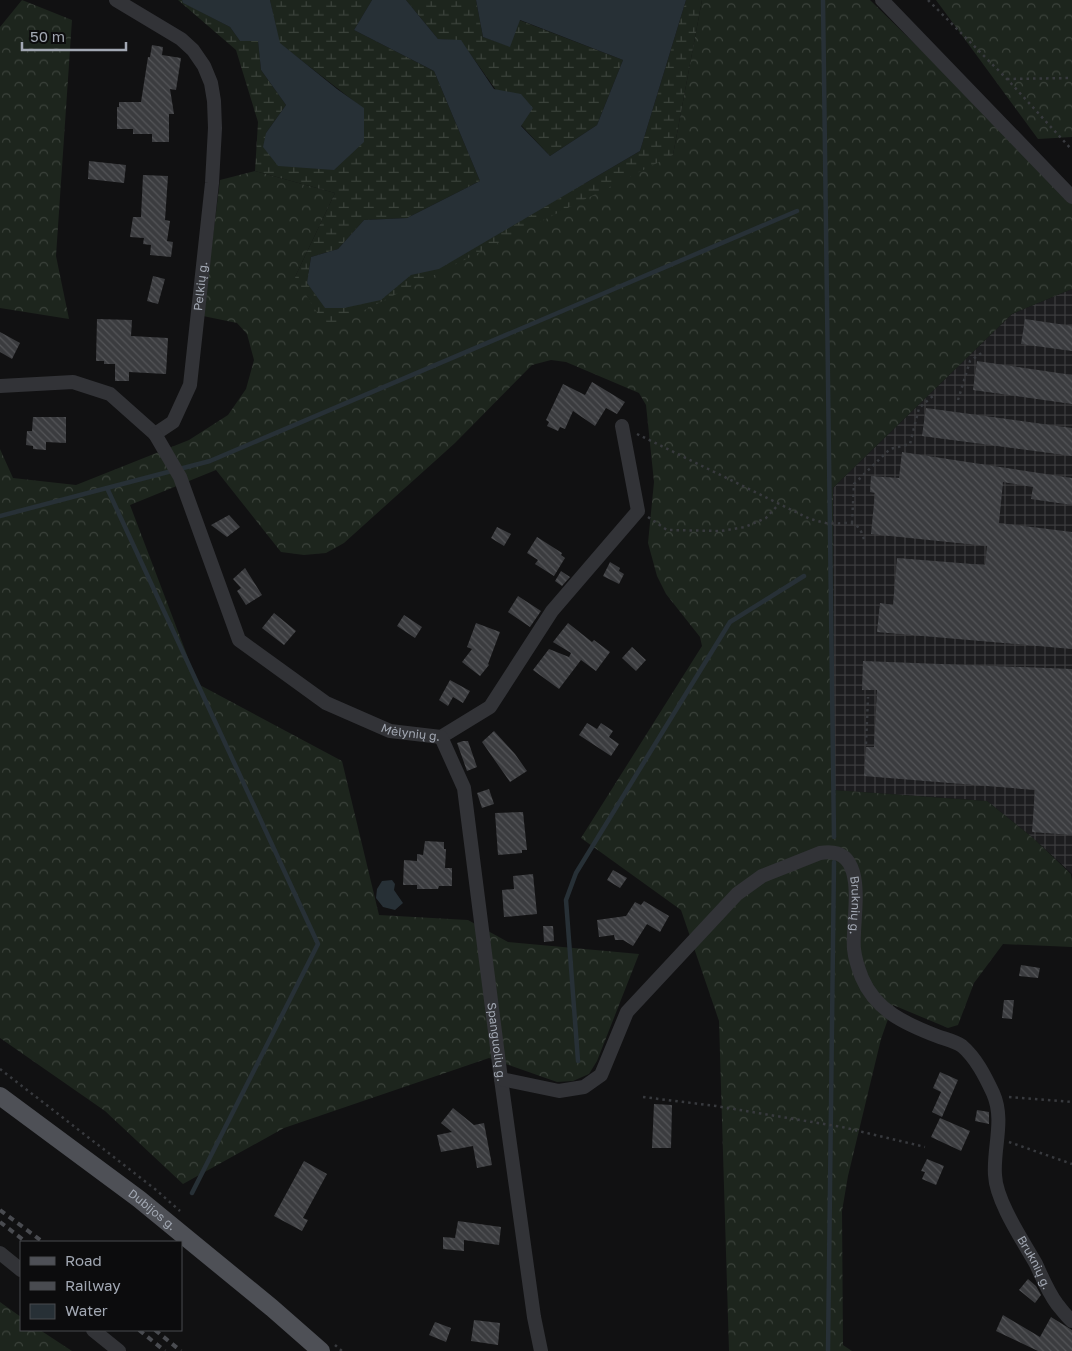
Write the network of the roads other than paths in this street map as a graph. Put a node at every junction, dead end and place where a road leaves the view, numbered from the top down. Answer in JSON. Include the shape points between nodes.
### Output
{"nodes":[{"id":1,"x":116,"y":0,"type":"edge"},
{"id":2,"x":882,"y":0,"type":"edge"},
{"id":3,"x":1072,"y":197,"type":"edge"},
{"id":4,"x":0,"y":386,"type":"edge"},
{"id":5,"x":622,"y":426,"type":"road end"},
{"id":6,"x":155,"y":434,"type":"junction"},
{"id":7,"x":441,"y":737,"type":"junction"},
{"id":8,"x":501,"y":1079,"type":"junction"},
{"id":9,"x":0,"y":1096,"type":"edge"},
{"id":10,"x":0,"y":1253,"type":"edge"},
{"id":11,"x":20,"y":1269,"type":"edge"},
{"id":12,"x":1072,"y":1321,"type":"edge"},
{"id":13,"x":94,"y":1331,"type":"edge"},
{"id":14,"x":119,"y":1351,"type":"edge"},
{"id":15,"x":321,"y":1351,"type":"edge"},
{"id":16,"x":541,"y":1351,"type":"edge"}],
"edges":[{"from":1,"to":6,"type":"street","name":"Pelkių g.","via":[[194,50],[211,83],[214,101],[212,183],[190,385],[174,422]]},
{"from":2,"to":3,"type":"street"},
{"from":4,"to":6,"type":"street","via":[[73,382],[110,394]]},
{"from":5,"to":7,"type":"street","name":"Mėlynių g.","via":[[638,511],[552,611],[490,707]]},
{"from":6,"to":7,"type":"street","name":"Mėlynių g.","via":[[180,477],[239,640],[326,703],[390,731]]},
{"from":7,"to":8,"type":"street","name":"Spanguolių g.","via":[[464,788]]},
{"from":8,"to":12,"type":"street","name":"Bruknių g.","via":[[559,1091],[584,1087],[601,1075],[627,1012],[737,894],[762,876],[820,853],[839,854],[846,859],[854,874],[854,948],[865,983],[876,1000],[892,1015],[960,1045],[981,1070],[994,1095],[998,1112],[995,1174],[1001,1199],[1056,1303]]},
{"from":8,"to":16,"type":"street","name":"Spanguolių g."},
{"from":9,"to":15,"type":"main road","name":"Dubijos g.","via":[[139,1199]]},
{"from":10,"to":11,"type":"street"},
{"from":13,"to":14,"type":"street"}]}
